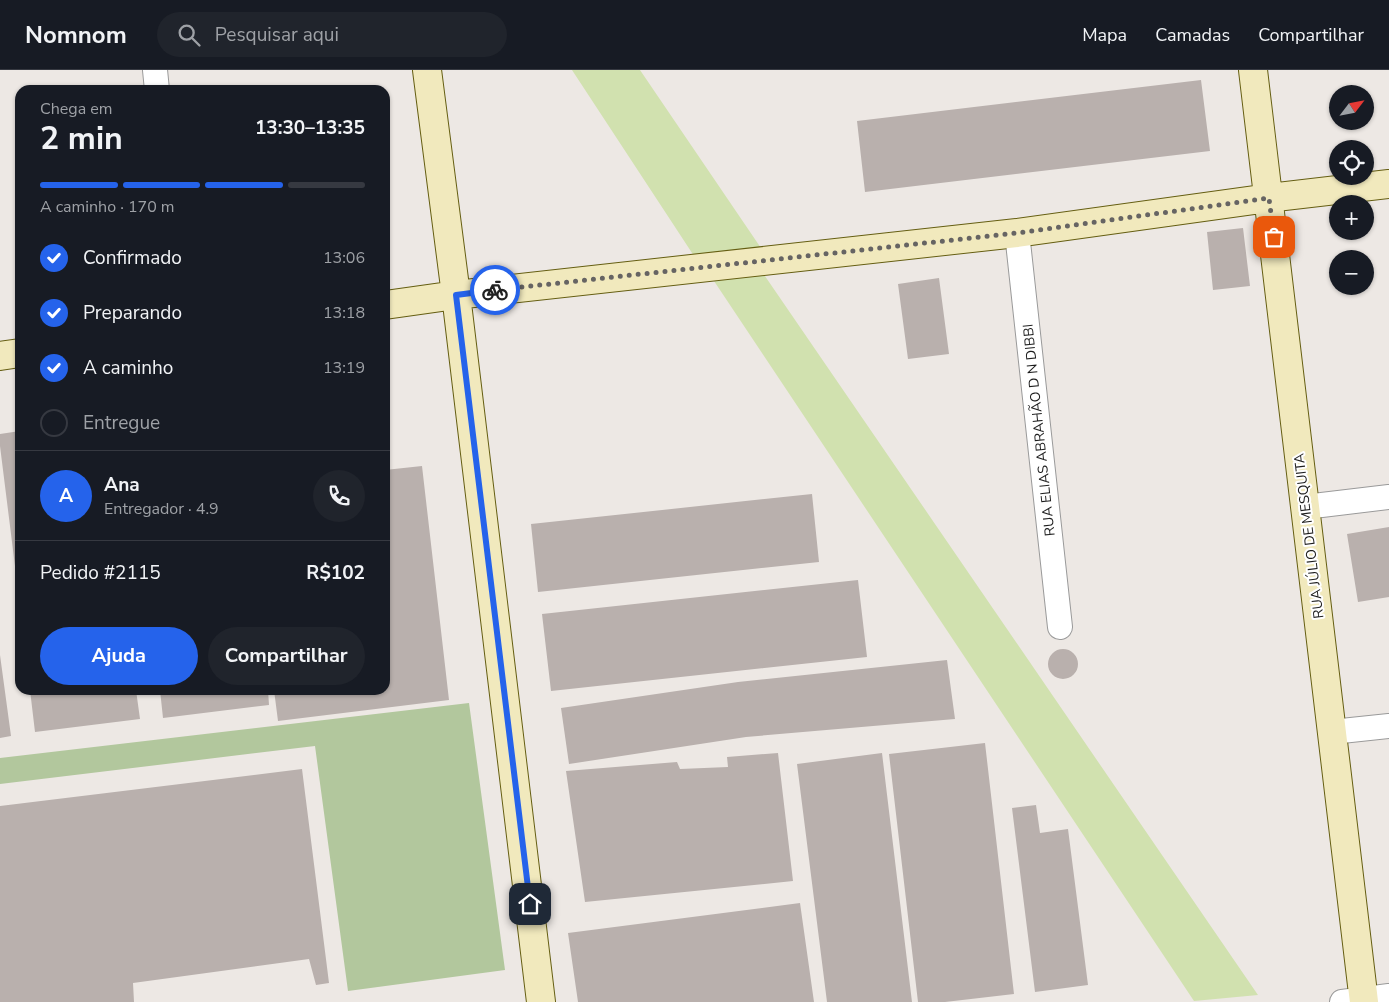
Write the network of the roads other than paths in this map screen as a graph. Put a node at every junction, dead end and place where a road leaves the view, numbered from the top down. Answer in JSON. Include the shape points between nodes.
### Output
{"nodes":[{"id":1,"x":155,"y":70,"type":"edge"},
{"id":2,"x":427,"y":70,"type":"edge"},
{"id":3,"x":1253,"y":70,"type":"edge"},
{"id":4,"x":156,"y":85,"type":"edge"},
{"id":5,"x":1389,"y":184,"type":"edge"},
{"id":6,"x":1269,"y":198,"type":"junction"},
{"id":7,"x":1017,"y":233,"type":"junction"},
{"id":8,"x":456,"y":295,"type":"junction"},
{"id":9,"x":390,"y":304,"type":"edge"},
{"id":10,"x":15,"y":354,"type":"edge"},
{"id":11,"x":0,"y":356,"type":"edge"},
{"id":12,"x":1389,"y":497,"type":"edge"},
{"id":13,"x":1305,"y":506,"type":"junction"},
{"id":14,"x":1060,"y":627,"type":"dead end"},
{"id":15,"x":1389,"y":726,"type":"edge"},
{"id":16,"x":1332,"y":732,"type":"junction"},
{"id":17,"x":1365,"y":1000,"type":"edge"},
{"id":18,"x":541,"y":1002,"type":"edge"}],
"edges":[{"from":1,"to":4,"type":"street"},
{"from":2,"to":8,"type":"street"},
{"from":3,"to":6,"type":"street","name":"RUA JÚLIO DE MESQUITA"},
{"from":5,"to":6,"type":"street"},
{"from":6,"to":7,"type":"street"},
{"from":6,"to":13,"type":"street","name":"RUA JÚLIO DE MESQUITA"},
{"from":7,"to":8,"type":"street"},
{"from":7,"to":14,"type":"street","name":"RUA ELIAS ABRAHÃO D N DIBBI"},
{"from":8,"to":9,"type":"street"},
{"from":8,"to":18,"type":"street"},
{"from":10,"to":11,"type":"street"},
{"from":12,"to":13,"type":"street"},
{"from":13,"to":16,"type":"street","name":"RUA JÚLIO DE MESQUITA"},
{"from":15,"to":16,"type":"street"},
{"from":16,"to":17,"type":"street","name":"RUA JÚLIO DE MESQUITA"}]}
